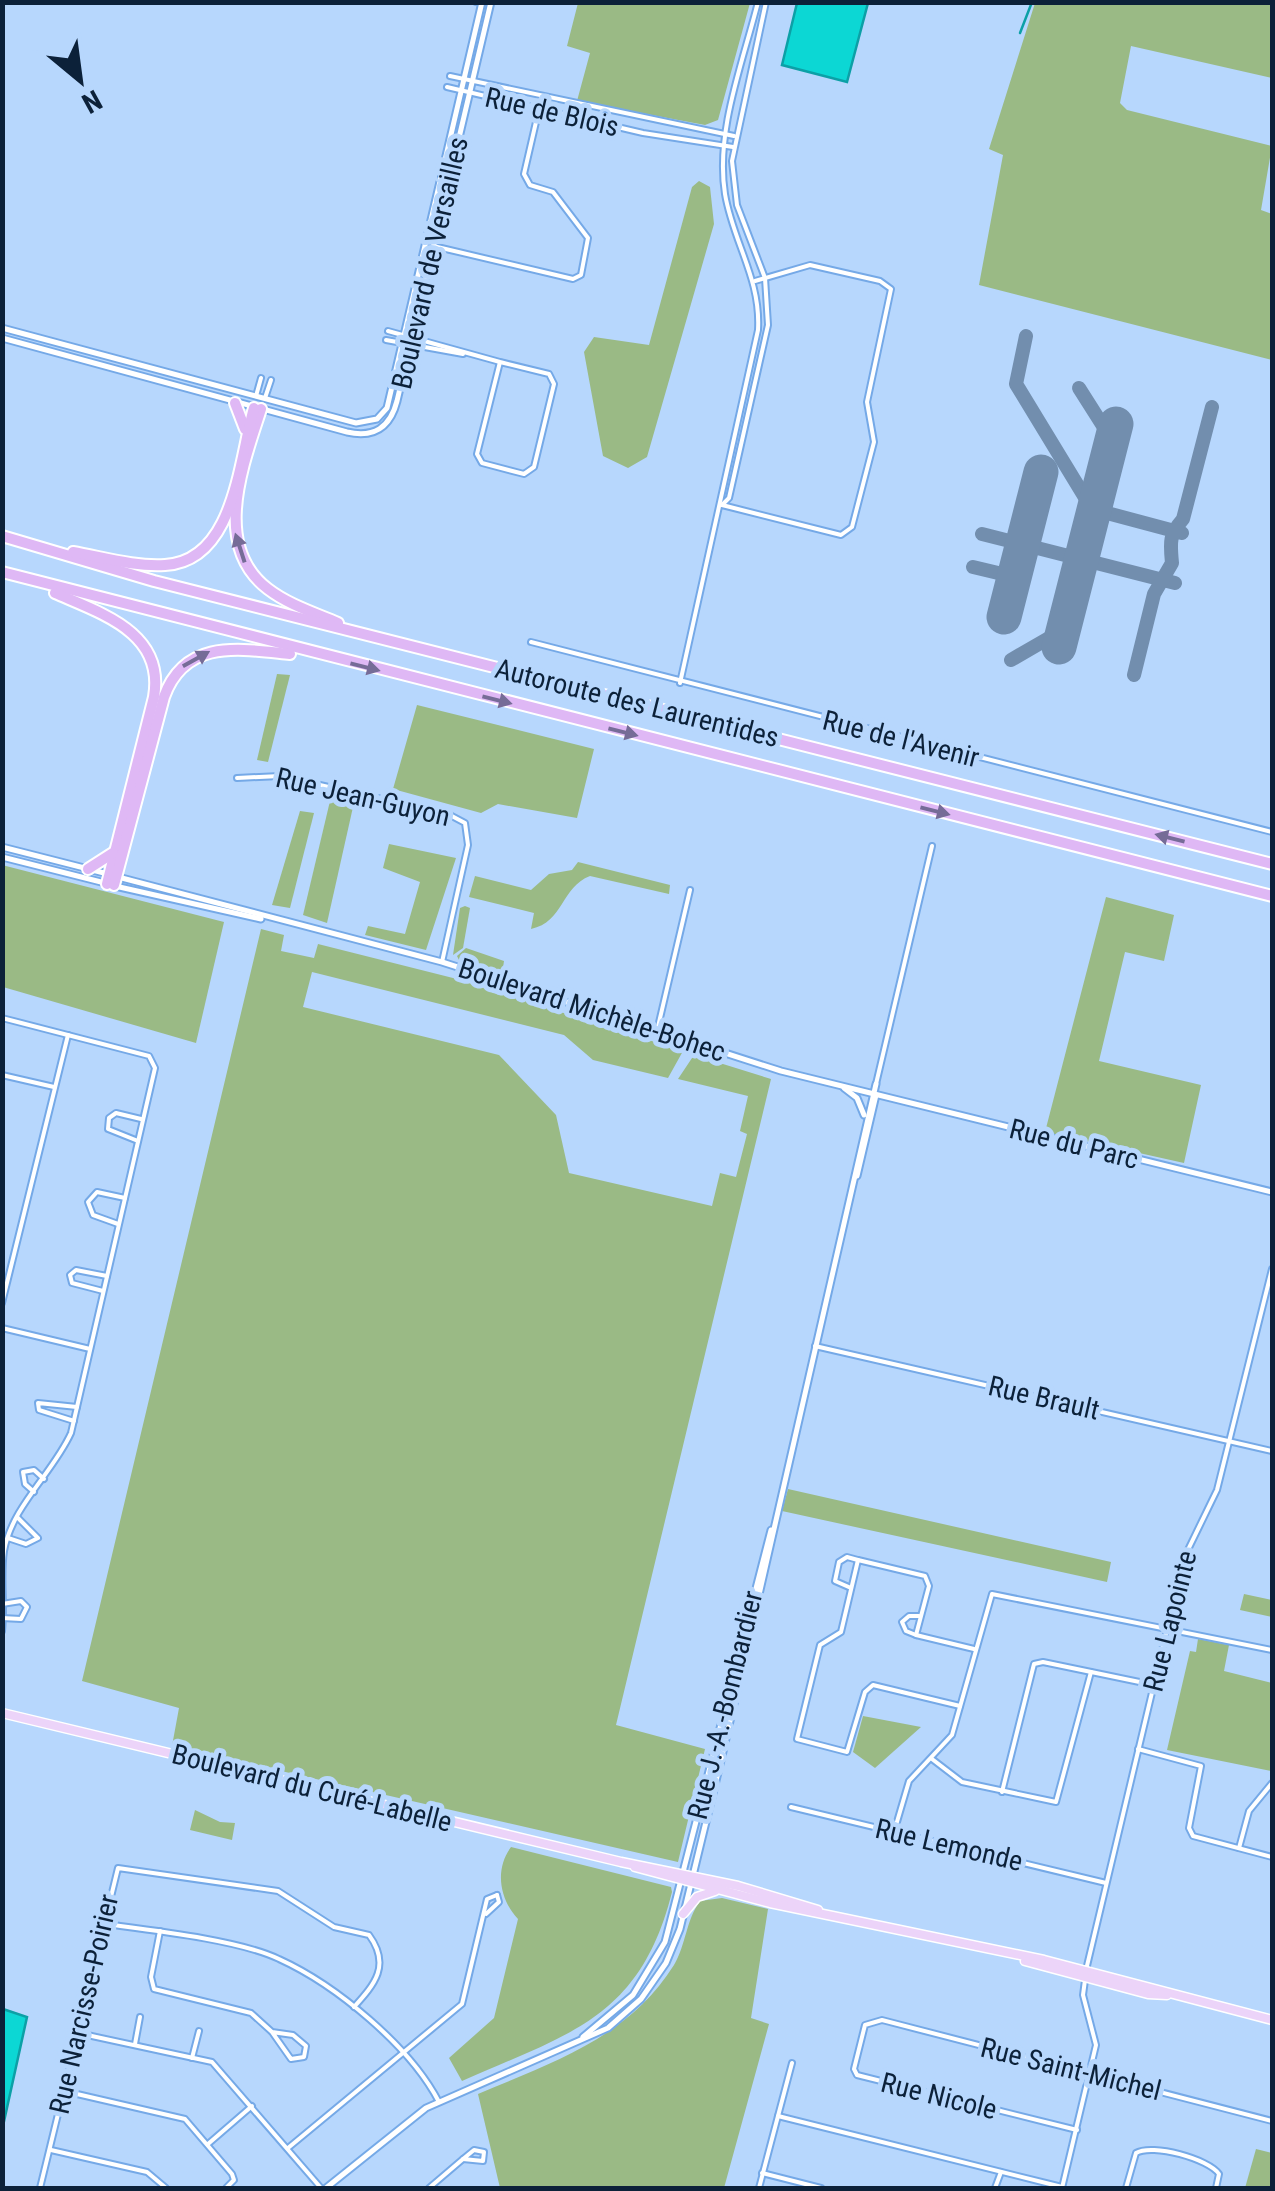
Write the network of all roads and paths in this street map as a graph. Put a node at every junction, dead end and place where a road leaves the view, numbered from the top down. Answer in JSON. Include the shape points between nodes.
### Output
{"nodes":[{"id":1,"x":758,"y":2,"type":"edge"},
{"id":2,"x":766,"y":2,"type":"edge"},
{"id":3,"x":484,"y":3,"type":"edge"},
{"id":4,"x":450,"y":76,"type":"dead end"},
{"id":5,"x":464,"y":80,"type":"junction"},
{"id":6,"x":473,"y":82,"type":"junction"},
{"id":7,"x":447,"y":87,"type":"dead end"},
{"id":8,"x":461,"y":91,"type":"junction"},
{"id":9,"x":470,"y":93,"type":"junction"},
{"id":10,"x":542,"y":96,"type":"junction"},
{"id":11,"x":540,"y":107,"type":"junction"},
{"id":12,"x":646,"y":121,"type":"junction"},
{"id":13,"x":644,"y":132,"type":"junction"},
{"id":14,"x":726,"y":135,"type":"junction"},
{"id":15,"x":734,"y":136,"type":"junction"},
{"id":16,"x":724,"y":146,"type":"junction"},
{"id":17,"x":733,"y":147,"type":"junction"},
{"id":18,"x":433,"y":246,"type":"junction"},
{"id":19,"x":765,"y":278,"type":"junction"},
{"id":20,"x":755,"y":281,"type":"junction"},
{"id":21,"x":2,"y":328,"type":"edge"},
{"id":22,"x":388,"y":331,"type":"dead end"},
{"id":23,"x":409,"y":336,"type":"junction"},
{"id":24,"x":2,"y":338,"type":"edge"},
{"id":25,"x":386,"y":340,"type":"dead end"},
{"id":26,"x":401,"y":343,"type":"junction"},
{"id":27,"x":410,"y":346,"type":"junction"},
{"id":28,"x":468,"y":354,"type":"junction"},
{"id":29,"x":500,"y":362,"type":"junction"},
{"id":30,"x":262,"y":378,"type":"dead end"},
{"id":31,"x":271,"y":380,"type":"dead end"},
{"id":32,"x":235,"y":403,"type":"junction"},
{"id":33,"x":259,"y":403,"type":"junction"},
{"id":34,"x":246,"y":435,"type":"junction"},
{"id":35,"x":722,"y":505,"type":"junction"},
{"id":36,"x":2,"y":536,"type":"edge"},
{"id":37,"x":41,"y":548,"type":"junction"},
{"id":38,"x":2,"y":572,"type":"edge"},
{"id":39,"x":27,"y":580,"type":"junction"},
{"id":40,"x":366,"y":635,"type":"junction"},
{"id":41,"x":530,"y":642,"type":"dead end"},
{"id":42,"x":328,"y":658,"type":"junction"},
{"id":43,"x":680,"y":682,"type":"junction"},
{"id":44,"x":237,"y":778,"type":"dead end"},
{"id":45,"x":1272,"y":832,"type":"edge"},
{"id":46,"x":932,"y":846,"type":"dead end"},
{"id":47,"x":2,"y":847,"type":"edge"},
{"id":48,"x":112,"y":853,"type":"junction"},
{"id":49,"x":2,"y":857,"type":"edge"},
{"id":50,"x":1272,"y":864,"type":"edge"},
{"id":51,"x":88,"y":869,"type":"junction"},
{"id":52,"x":112,"y":880,"type":"junction"},
{"id":53,"x":690,"y":890,"type":"dead end"},
{"id":54,"x":1272,"y":896,"type":"edge"},
{"id":55,"x":442,"y":962,"type":"junction"},
{"id":56,"x":2,"y":1018,"type":"edge"},
{"id":57,"x":657,"y":1032,"type":"junction"},
{"id":58,"x":68,"y":1035,"type":"junction"},
{"id":59,"x":2,"y":1076,"type":"edge"},
{"id":60,"x":876,"y":1084,"type":"joint"},
{"id":61,"x":842,"y":1086,"type":"junction"},
{"id":62,"x":54,"y":1087,"type":"junction"},
{"id":63,"x":874,"y":1094,"type":"junction"},
{"id":64,"x":144,"y":1119,"type":"junction"},
{"id":65,"x":865,"y":1120,"type":"junction"},
{"id":66,"x":138,"y":1142,"type":"junction"},
{"id":67,"x":852,"y":1189,"type":"junction"},
{"id":68,"x":1272,"y":1192,"type":"edge"},
{"id":69,"x":125,"y":1198,"type":"junction"},
{"id":70,"x":119,"y":1224,"type":"junction"},
{"id":71,"x":2,"y":1266,"type":"edge"},
{"id":72,"x":10,"y":1268,"type":"junction"},
{"id":73,"x":1272,"y":1269,"type":"edge"},
{"id":74,"x":107,"y":1276,"type":"junction"},
{"id":75,"x":104,"y":1292,"type":"junction"},
{"id":76,"x":2,"y":1304,"type":"edge"},
{"id":77,"x":2,"y":1328,"type":"edge"},
{"id":78,"x":815,"y":1346,"type":"junction"},
{"id":79,"x":90,"y":1350,"type":"junction"},
{"id":80,"x":77,"y":1407,"type":"junction"},
{"id":81,"x":74,"y":1420,"type":"junction"},
{"id":82,"x":1230,"y":1440,"type":"junction"},
{"id":83,"x":1272,"y":1450,"type":"edge"},
{"id":84,"x":44,"y":1479,"type":"junction"},
{"id":85,"x":34,"y":1492,"type":"junction"},
{"id":86,"x":16,"y":1517,"type":"junction"},
{"id":87,"x":8,"y":1538,"type":"junction"},
{"id":88,"x":858,"y":1560,"type":"junction"},
{"id":89,"x":851,"y":1588,"type":"junction"},
{"id":90,"x":3,"y":1604,"type":"edge"},
{"id":91,"x":921,"y":1616,"type":"junction"},
{"id":92,"x":3,"y":1618,"type":"edge"},
{"id":93,"x":1167,"y":1629,"type":"junction"},
{"id":94,"x":2,"y":1630,"type":"edge"},
{"id":95,"x":916,"y":1634,"type":"junction"},
{"id":96,"x":974,"y":1648,"type":"junction"},
{"id":97,"x":1272,"y":1650,"type":"edge"},
{"id":98,"x":1091,"y":1672,"type":"junction"},
{"id":99,"x":1154,"y":1685,"type":"junction"},
{"id":100,"x":960,"y":1706,"type":"junction"},
{"id":101,"x":2,"y":1713,"type":"edge"},
{"id":102,"x":1138,"y":1749,"type":"junction"},
{"id":103,"x":932,"y":1759,"type":"junction"},
{"id":104,"x":1272,"y":1783,"type":"edge"},
{"id":105,"x":1002,"y":1792,"type":"junction"},
{"id":106,"x":792,"y":1807,"type":"dead end"},
{"id":107,"x":894,"y":1832,"type":"junction"},
{"id":108,"x":1239,"y":1848,"type":"junction"},
{"id":109,"x":1272,"y":1857,"type":"edge"},
{"id":110,"x":688,"y":1878,"type":"junction"},
{"id":111,"x":1106,"y":1883,"type":"junction"},
{"id":112,"x":718,"y":1890,"type":"junction"},
{"id":113,"x":818,"y":1910,"type":"junction"},
{"id":114,"x":486,"y":1914,"type":"dead end"},
{"id":115,"x":684,"y":1914,"type":"junction"},
{"id":116,"x":104,"y":1924,"type":"junction"},
{"id":117,"x":160,"y":1931,"type":"junction"},
{"id":118,"x":1085,"y":1974,"type":"junction"},
{"id":119,"x":354,"y":2008,"type":"junction"},
{"id":120,"x":140,"y":2017,"type":"dead end"},
{"id":121,"x":1272,"y":2020,"type":"edge"},
{"id":122,"x":869,"y":2021,"type":"joint"},
{"id":123,"x":198,"y":2031,"type":"dead end"},
{"id":124,"x":272,"y":2032,"type":"junction"},
{"id":125,"x":78,"y":2033,"type":"junction"},
{"id":126,"x":135,"y":2044,"type":"junction"},
{"id":127,"x":568,"y":2046,"type":"junction"},
{"id":128,"x":402,"y":2054,"type":"junction"},
{"id":129,"x":192,"y":2058,"type":"junction"},
{"id":130,"x":792,"y":2063,"type":"dead end"},
{"id":131,"x":1090,"y":2074,"type":"junction"},
{"id":132,"x":64,"y":2090,"type":"junction"},
{"id":133,"x":439,"y":2102,"type":"junction"},
{"id":134,"x":252,"y":2106,"type":"junction"},
{"id":135,"x":778,"y":2116,"type":"junction"},
{"id":136,"x":1272,"y":2121,"type":"edge"},
{"id":137,"x":1077,"y":2130,"type":"junction"},
{"id":138,"x":208,"y":2144,"type":"junction"},
{"id":139,"x":288,"y":2148,"type":"junction"},
{"id":140,"x":51,"y":2150,"type":"junction"},
{"id":141,"x":463,"y":2159,"type":"dead end"},
{"id":142,"x":1001,"y":2172,"type":"junction"},
{"id":143,"x":762,"y":2173,"type":"junction"},
{"id":144,"x":40,"y":2188,"type":"edge"},
{"id":145,"x":166,"y":2188,"type":"edge"},
{"id":146,"x":226,"y":2188,"type":"edge"},
{"id":147,"x":324,"y":2188,"type":"edge"},
{"id":148,"x":429,"y":2188,"type":"edge"},
{"id":149,"x":759,"y":2188,"type":"edge"},
{"id":150,"x":821,"y":2188,"type":"edge"},
{"id":151,"x":994,"y":2188,"type":"edge"},
{"id":152,"x":1062,"y":2188,"type":"edge"},
{"id":153,"x":1126,"y":2188,"type":"edge"},
{"id":154,"x":1216,"y":2188,"type":"edge"}],
"edges":[{"from":1,"to":14,"type":"street"},
{"from":2,"to":15,"type":"street"},
{"from":3,"to":5,"type":"street","name":"Boulevard de Versailles"},
{"from":3,"to":6,"type":"street","name":"Boulevard de Versailles"},
{"from":4,"to":5,"type":"street","name":"Rue de Blois"},
{"from":5,"to":6,"type":"street","name":"Rue de Blois"},
{"from":5,"to":8,"type":"street","name":"Boulevard de Versailles"},
{"from":6,"to":9,"type":"street","name":"Boulevard de Versailles"},
{"from":6,"to":10,"type":"street","name":"Rue de Blois"},
{"from":7,"to":8,"type":"street","name":"Rue de Blois"},
{"from":8,"to":9,"type":"street","name":"Rue de Blois"},
{"from":8,"to":23,"type":"street","name":"Boulevard de Versailles"},
{"from":9,"to":11,"type":"street","name":"Rue de Blois"},
{"from":9,"to":18,"type":"street","name":"Boulevard de Versailles"},
{"from":10,"to":11,"type":"street"},
{"from":10,"to":12,"type":"street","name":"Rue de Blois"},
{"from":11,"to":13,"type":"street","name":"Rue de Blois"},
{"from":11,"to":18,"type":"street","via":[[526,181],[553,192],[588,238],[580,275],[573,280]]},
{"from":12,"to":13,"type":"street","name":"Rue de Blois"},
{"from":12,"to":14,"type":"street","name":"Rue de Blois"},
{"from":13,"to":16,"type":"street","name":"Rue de Blois"},
{"from":14,"to":15,"type":"street","name":"Rue de Blois"},
{"from":14,"to":16,"type":"street"},
{"from":15,"to":17,"type":"street"},
{"from":16,"to":17,"type":"street","name":"Rue de Blois"},
{"from":16,"to":20,"type":"street","via":[[726,198]]},
{"from":17,"to":19,"type":"street","via":[[738,205]]},
{"from":18,"to":23,"type":"street","name":"Boulevard de Versailles"},
{"from":19,"to":20,"type":"street"},
{"from":19,"to":35,"type":"street","via":[[766,346]]},
{"from":19,"to":35,"type":"street","via":[[810,266],[880,281],[891,290],[868,402],[874,442],[852,527],[841,535]]},
{"from":20,"to":35,"type":"street","via":[[758,330],[718,496]]},
{"from":21,"to":33,"type":"street","name":"Boulevard de Versailles"},
{"from":22,"to":23,"type":"street"},
{"from":23,"to":26,"type":"street","name":"Boulevard de Versailles"},
{"from":23,"to":27,"type":"street","name":"Boulevard de Versailles"},
{"from":23,"to":28,"type":"street"},
{"from":24,"to":32,"type":"street","name":"Boulevard de Versailles"},
{"from":25,"to":26,"type":"street"},
{"from":26,"to":27,"type":"street"},
{"from":26,"to":33,"type":"street","name":"Boulevard de Versailles","via":[[387,408],[372,422]]},
{"from":27,"to":28,"type":"street"},
{"from":27,"to":33,"type":"street","name":"Boulevard de Versailles","via":[[393,414],[374,433],[355,434]]},
{"from":28,"to":29,"type":"street"},
{"from":29,"to":29,"type":"street","via":[[477,454],[482,463],[524,474],[534,467],[554,384],[549,374]]},
{"from":30,"to":33,"type":"street"},
{"from":31,"to":33,"type":"street"},
{"from":32,"to":33,"type":"street","name":"Boulevard de Versailles"},
{"from":32,"to":34,"type":"highway"},
{"from":33,"to":34,"type":"highway"},
{"from":40,"to":33,"type":"highway","one_way":true,"via":[[278,596],[243,560],[236,514]]},
{"from":34,"to":37,"type":"highway","via":[[221,528],[194,558],[153,566]]},
{"from":35,"to":43,"type":"street"},
{"from":36,"to":37,"type":"highway","name":"Autoroute des Laurentides"},
{"from":37,"to":40,"type":"highway","name":"Autoroute des Laurentides"},
{"from":38,"to":39,"type":"highway","name":"Autoroute des Laurentides"},
{"from":39,"to":42,"type":"highway","name":"Autoroute des Laurentides"},
{"from":39,"to":48,"type":"highway","via":[[125,626],[153,661],[154,697]]},
{"from":50,"to":40,"type":"highway","name":"Autoroute des Laurentides","one_way":true},
{"from":41,"to":43,"type":"street","name":"Rue de l'Avenir"},
{"from":52,"to":42,"type":"highway","one_way":true,"via":[[164,696],[178,670],[200,654],[229,648]]},
{"from":42,"to":54,"type":"highway","name":"Autoroute des Laurentides","one_way":true},
{"from":43,"to":45,"type":"street","name":"Rue de l'Avenir"},
{"from":44,"to":55,"type":"street","name":"Rue Jean-Guyon","via":[[280,776],[466,823],[468,845]]},
{"from":46,"to":60,"type":"street","name":"Rue J.-A.-Bombardier"},
{"from":47,"to":51,"type":"street","name":"Boulevard Michèle-Bohec"},
{"from":48,"to":51,"type":"highway"},
{"from":48,"to":52,"type":"highway"},
{"from":49,"to":52,"type":"street","name":"Boulevard Michèle-Bohec"},
{"from":51,"to":52,"type":"street","name":"Boulevard Michèle-Bohec"},
{"from":52,"to":55,"type":"street","name":"Boulevard Michèle-Bohec"},
{"from":53,"to":57,"type":"street"},
{"from":55,"to":57,"type":"street","name":"Boulevard Michèle-Bohec"},
{"from":56,"to":58,"type":"street"},
{"from":57,"to":61,"type":"street","name":"Boulevard Michèle-Bohec"},
{"from":58,"to":62,"type":"street"},
{"from":58,"to":64,"type":"street","via":[[149,1056],[155,1068]]},
{"from":59,"to":62,"type":"street"},
{"from":60,"to":63,"type":"street","name":"Rue J.-A.-Bombardier"},
{"from":61,"to":63,"type":"street","name":"Boulevard Michèle-Bohec"},
{"from":61,"to":65,"type":"street","via":[[857,1098]]},
{"from":62,"to":72,"type":"street"},
{"from":63,"to":65,"type":"street","name":"Rue J.-A.-Bombardier"},
{"from":63,"to":67,"type":"street","name":"Rue J.-A.-Bombardier"},
{"from":63,"to":68,"type":"street","name":"Rue du Parc"},
{"from":64,"to":66,"type":"street"},
{"from":64,"to":66,"type":"street","via":[[116,1113],[110,1118],[110,1132]]},
{"from":65,"to":67,"type":"street","name":"Rue J.-A.-Bombardier"},
{"from":66,"to":69,"type":"street"},
{"from":67,"to":78,"type":"street","name":"Rue J.-A.-Bombardier"},
{"from":69,"to":70,"type":"street"},
{"from":69,"to":70,"type":"street","via":[[98,1192],[88,1202],[93,1216]]},
{"from":70,"to":74,"type":"street"},
{"from":71,"to":72,"type":"street"},
{"from":72,"to":76,"type":"street"},
{"from":73,"to":82,"type":"street","name":"Rue Lapointe"},
{"from":74,"to":75,"type":"street"},
{"from":74,"to":75,"type":"street","via":[[76,1270],[70,1275],[72,1283]]},
{"from":75,"to":79,"type":"street"},
{"from":77,"to":79,"type":"street"},
{"from":78,"to":82,"type":"street","name":"Rue Brault"},
{"from":78,"to":110,"type":"street","name":"Rue J.-A.-Bombardier"},
{"from":79,"to":80,"type":"street"},
{"from":80,"to":81,"type":"street"},
{"from":80,"to":81,"type":"street","via":[[38,1403],[48,1414]]},
{"from":81,"to":84,"type":"street"},
{"from":82,"to":83,"type":"street","name":"Rue Brault"},
{"from":82,"to":93,"type":"street","name":"Rue Lapointe","via":[[1213,1501],[1186,1550]]},
{"from":84,"to":85,"type":"street"},
{"from":84,"to":85,"type":"street","via":[[34,1470],[23,1472]]},
{"from":85,"to":86,"type":"street"},
{"from":86,"to":87,"type":"street"},
{"from":86,"to":87,"type":"street","via":[[38,1538],[26,1544]]},
{"from":87,"to":90,"type":"street"},
{"from":88,"to":89,"type":"street"},
{"from":88,"to":89,"type":"street","via":[[839,1562],[836,1581]]},
{"from":88,"to":91,"type":"street","via":[[925,1576]]},
{"from":89,"to":100,"type":"street","via":[[841,1632],[820,1645],[797,1739],[847,1752],[873,1685]]},
{"from":90,"to":92,"type":"street"},
{"from":90,"to":92,"type":"street","via":[[21,1601],[27,1608],[21,1618]]},
{"from":91,"to":95,"type":"street"},
{"from":91,"to":95,"type":"street","via":[[902,1622]]},
{"from":92,"to":94,"type":"street"},
{"from":93,"to":96,"type":"street","via":[[995,1594],[987,1600]]},
{"from":93,"to":97,"type":"street"},
{"from":93,"to":99,"type":"street","name":"Rue Lapointe"},
{"from":95,"to":96,"type":"street"},
{"from":96,"to":100,"type":"street"},
{"from":98,"to":99,"type":"street"},
{"from":98,"to":105,"type":"street","via":[[1044,1662],[1032,1666]]},
{"from":98,"to":105,"type":"street","via":[[1059,1800],[1050,1804]]},
{"from":99,"to":102,"type":"street","name":"Rue Lapointe"},
{"from":100,"to":103,"type":"street","via":[[949,1742]]},
{"from":101,"to":110,"type":"main road","name":"Boulevard du Curé-Labelle"},
{"from":102,"to":108,"type":"street","via":[[1200,1765],[1190,1832]]},
{"from":102,"to":111,"type":"street","name":"Rue Lapointe"},
{"from":103,"to":105,"type":"street","via":[[956,1780]]},
{"from":103,"to":107,"type":"street","via":[[909,1781]]},
{"from":104,"to":108,"type":"street","via":[[1249,1811]]},
{"from":106,"to":107,"type":"street","name":"Rue Lemonde"},
{"from":107,"to":111,"type":"street","name":"Rue Lemonde"},
{"from":108,"to":109,"type":"street"},
{"from":110,"to":112,"type":"main road","name":"Boulevard du Curé-Labelle"},
{"from":110,"to":113,"type":"main road","name":"Boulevard du Curé-Labelle"},
{"from":110,"to":115,"type":"street"},
{"from":110,"to":127,"type":"street","via":[[646,1979],[615,2013]]},
{"from":111,"to":118,"type":"street","name":"Rue Lapointe"},
{"from":112,"to":113,"type":"main road","name":"Boulevard du Curé-Labelle"},
{"from":112,"to":115,"type":"main road","via":[[700,1896]]},
{"from":113,"to":118,"type":"main road","name":"Boulevard du Curé-Labelle"},
{"from":114,"to":128,"type":"street","via":[[464,2002]]},
{"from":115,"to":127,"type":"street","via":[[666,1964],[644,1995],[608,2028]]},
{"from":116,"to":117,"type":"street"},
{"from":116,"to":119,"type":"street","name":"Rue Narcisse-Poirier","via":[[118,1868],[278,1891],[322,1921],[374,1940],[379,1978]]},
{"from":116,"to":125,"type":"street","name":"Rue Narcisse-Poirier"},
{"from":117,"to":119,"type":"street","via":[[279,1959]]},
{"from":117,"to":124,"type":"street","via":[[154,1989],[244,2010]]},
{"from":118,"to":121,"type":"main road","name":"Boulevard du Curé-Labelle"},
{"from":118,"to":131,"type":"street","via":[[1096,2045]]},
{"from":119,"to":128,"type":"street"},
{"from":120,"to":126,"type":"street"},
{"from":122,"to":131,"type":"street","name":"Rue Saint-Michel"},
{"from":122,"to":137,"type":"street","name":"Rue Nicole","via":[[854,2069],[858,2075]]},
{"from":123,"to":129,"type":"street"},
{"from":124,"to":124,"type":"street","via":[[292,2060],[304,2056],[306,2046],[298,2038]]},
{"from":125,"to":126,"type":"street"},
{"from":125,"to":132,"type":"street","name":"Rue Narcisse-Poirier"},
{"from":126,"to":129,"type":"street"},
{"from":127,"to":133,"type":"street"},
{"from":128,"to":133,"type":"street"},
{"from":128,"to":139,"type":"street"},
{"from":129,"to":134,"type":"street","via":[[212,2062]]},
{"from":130,"to":135,"type":"street"},
{"from":131,"to":136,"type":"street","name":"Rue Saint-Michel"},
{"from":131,"to":137,"type":"street"},
{"from":132,"to":138,"type":"street","via":[[185,2119]]},
{"from":132,"to":140,"type":"street","name":"Rue Narcisse-Poirier"},
{"from":133,"to":147,"type":"street"},
{"from":134,"to":138,"type":"street"},
{"from":134,"to":139,"type":"street"},
{"from":135,"to":142,"type":"street"},
{"from":135,"to":143,"type":"street"},
{"from":137,"to":152,"type":"street"},
{"from":138,"to":146,"type":"street","via":[[232,2174]]},
{"from":139,"to":147,"type":"street"},
{"from":140,"to":144,"type":"street","name":"Rue Narcisse-Poirier"},
{"from":140,"to":145,"type":"street","via":[[147,2172]]},
{"from":141,"to":148,"type":"street"},
{"from":142,"to":151,"type":"street"},
{"from":142,"to":152,"type":"street"},
{"from":143,"to":149,"type":"street"},
{"from":143,"to":150,"type":"street"},
{"from":153,"to":154,"type":"street","via":[[1136,2153],[1148,2149],[1210,2164],[1219,2174]]}]}
